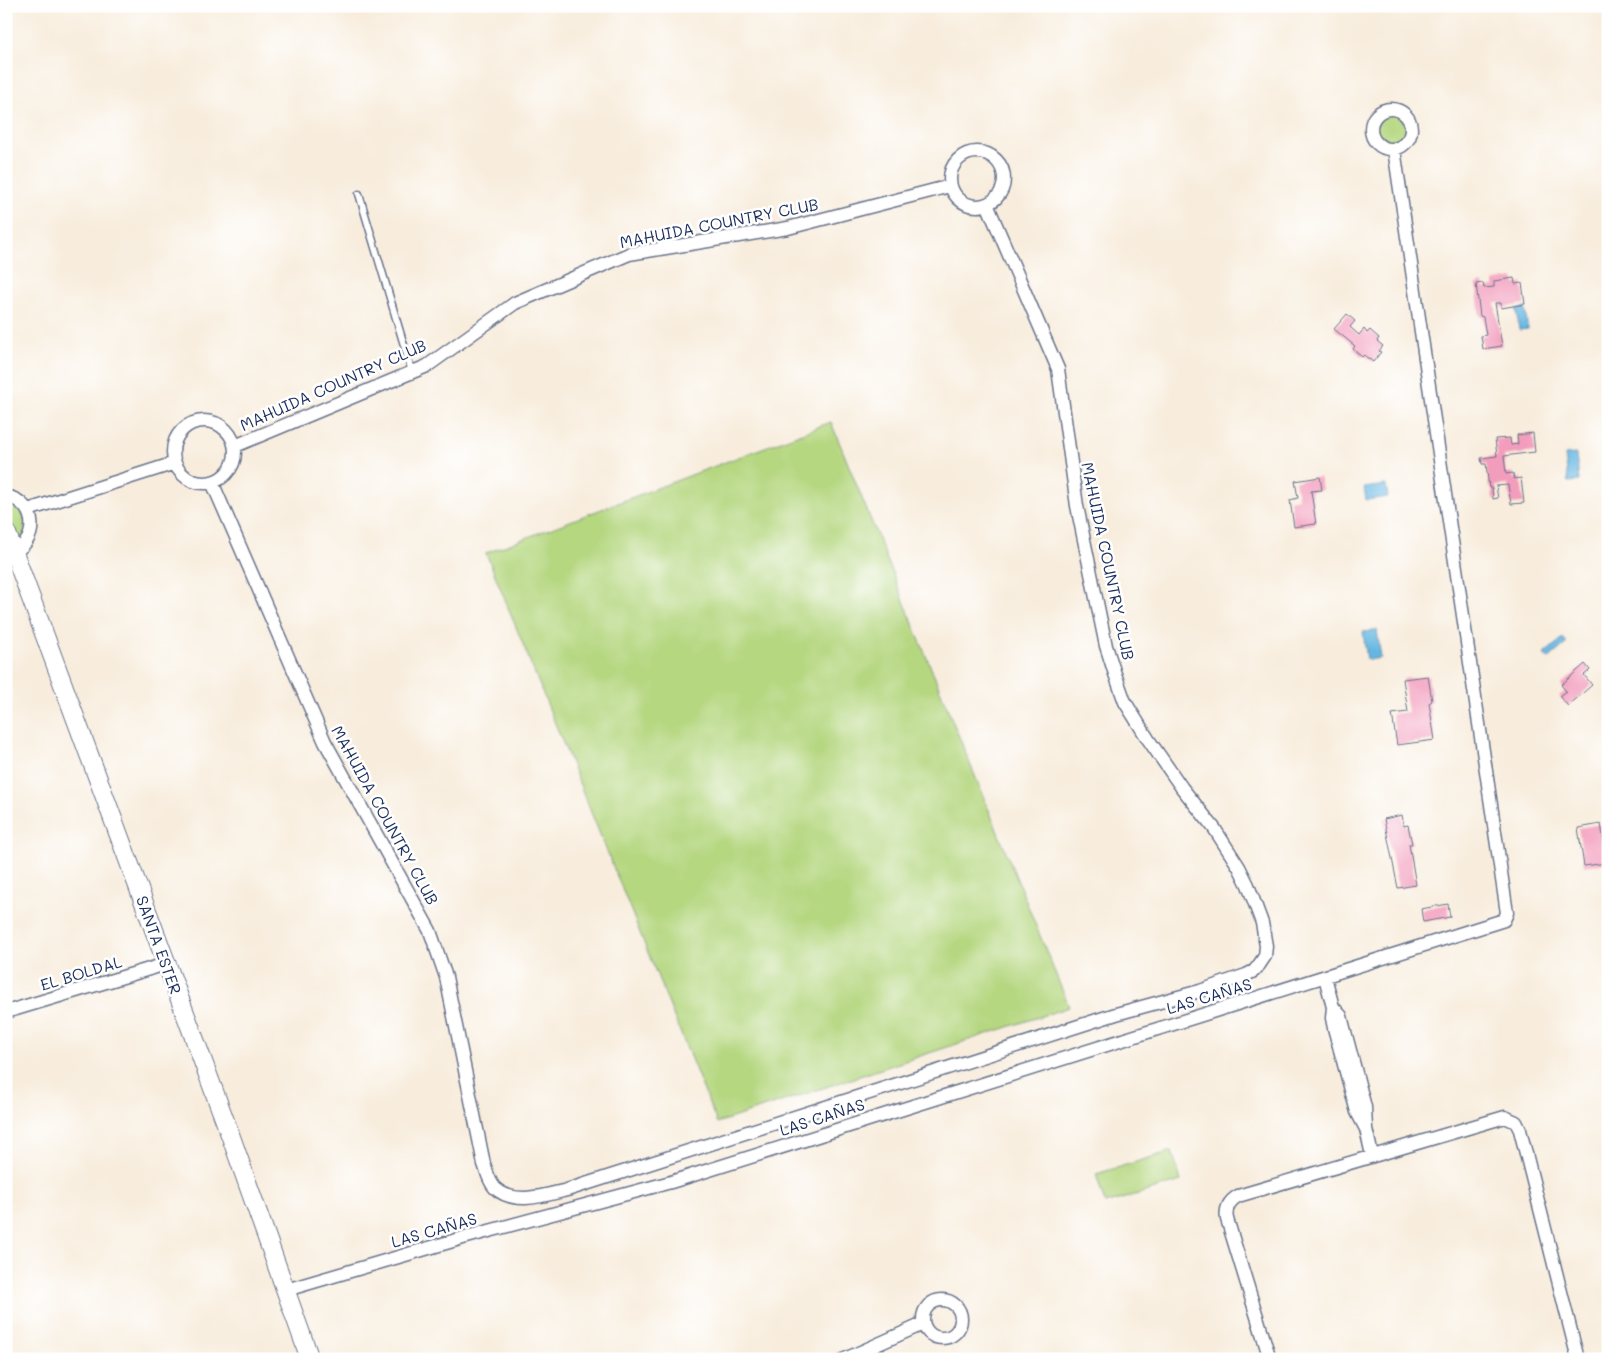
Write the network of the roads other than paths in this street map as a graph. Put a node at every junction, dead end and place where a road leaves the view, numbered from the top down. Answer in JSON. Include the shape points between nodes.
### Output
{"nodes":[{"id":1,"x":1394,"y":149,"type":"dead end"},
{"id":2,"x":950,"y":186,"type":"junction"},
{"id":3,"x":359,"y":194,"type":"dead end"},
{"id":4,"x":987,"y":204,"type":"junction"},
{"id":5,"x":412,"y":372,"type":"junction"},
{"id":6,"x":235,"y":446,"type":"junction"},
{"id":7,"x":175,"y":464,"type":"junction"},
{"id":8,"x":212,"y":482,"type":"junction"},
{"id":9,"x":6,"y":496,"type":"edge"},
{"id":10,"x":28,"y":510,"type":"junction"},
{"id":11,"x":6,"y":531,"type":"edge"},
{"id":12,"x":10,"y":553,"type":"edge"},
{"id":13,"x":166,"y":964,"type":"junction"},
{"id":14,"x":1326,"y":977,"type":"junction"},
{"id":15,"x":6,"y":1012,"type":"edge"},
{"id":16,"x":1372,"y":1155,"type":"junction"},
{"id":17,"x":286,"y":1290,"type":"junction"},
{"id":18,"x":923,"y":1324,"type":"dead end"},
{"id":19,"x":310,"y":1359,"type":"edge"},
{"id":20,"x":845,"y":1359,"type":"edge"},
{"id":21,"x":1270,"y":1359,"type":"edge"},
{"id":22,"x":1578,"y":1359,"type":"edge"}],
"edges":[{"from":1,"to":14,"type":"street","name":"LAS CAÑAS","via":[[1507,914],[1504,920]]},
{"from":2,"to":4,"type":"street","via":[[958,199],[968,205]]},
{"from":2,"to":4,"type":"street","via":[[953,165],[961,157],[981,152],[990,155],[1003,171],[1004,183],[994,200]]},
{"from":2,"to":5,"type":"street","name":"MAHUIDA COUNTRY CLUB","via":[[788,228],[629,254],[515,303],[427,366]]},
{"from":3,"to":5,"type":"lane"},
{"from":4,"to":8,"type":"street","name":"MAHUIDA COUNTRY CLUB","via":[[1058,369],[1076,506],[1106,646],[1125,702],[1239,867],[1262,923],[1265,956],[1254,971],[1200,991],[1116,1014],[567,1190],[536,1197],[502,1193],[488,1178],[484,1164],[446,977],[430,931],[325,742]]},
{"from":5,"to":6,"type":"street","name":"MAHUIDA COUNTRY CLUB"},
{"from":6,"to":7,"type":"street","via":[[232,437],[218,423],[200,420],[182,428],[177,436],[172,454]]},
{"from":6,"to":8,"type":"street","via":[[233,464],[228,472]]},
{"from":7,"to":8,"type":"street","via":[[194,482]]},
{"from":7,"to":10,"type":"street"},
{"from":9,"to":10,"type":"street","via":[[22,503]]},
{"from":10,"to":12,"type":"street","via":[[31,529],[28,539],[22,547]]},
{"from":11,"to":12,"type":"street","name":"SANTA ESTER"},
{"from":12,"to":13,"type":"street","name":"SANTA ESTER"},
{"from":13,"to":15,"type":"street","name":"EL BOLDAL"},
{"from":13,"to":17,"type":"street","name":"SANTA ESTER"},
{"from":14,"to":16,"type":"street","via":[[1334,1028]]},
{"from":14,"to":17,"type":"street","name":"LAS CAÑAS","via":[[670,1182]]},
{"from":16,"to":21,"type":"street","via":[[1238,1196],[1228,1205],[1226,1220]]},
{"from":16,"to":22,"type":"street","via":[[1500,1117],[1516,1122]]},
{"from":17,"to":19,"type":"street","name":"SANTA ESTER"},
{"from":18,"to":20,"type":"street"}]}
